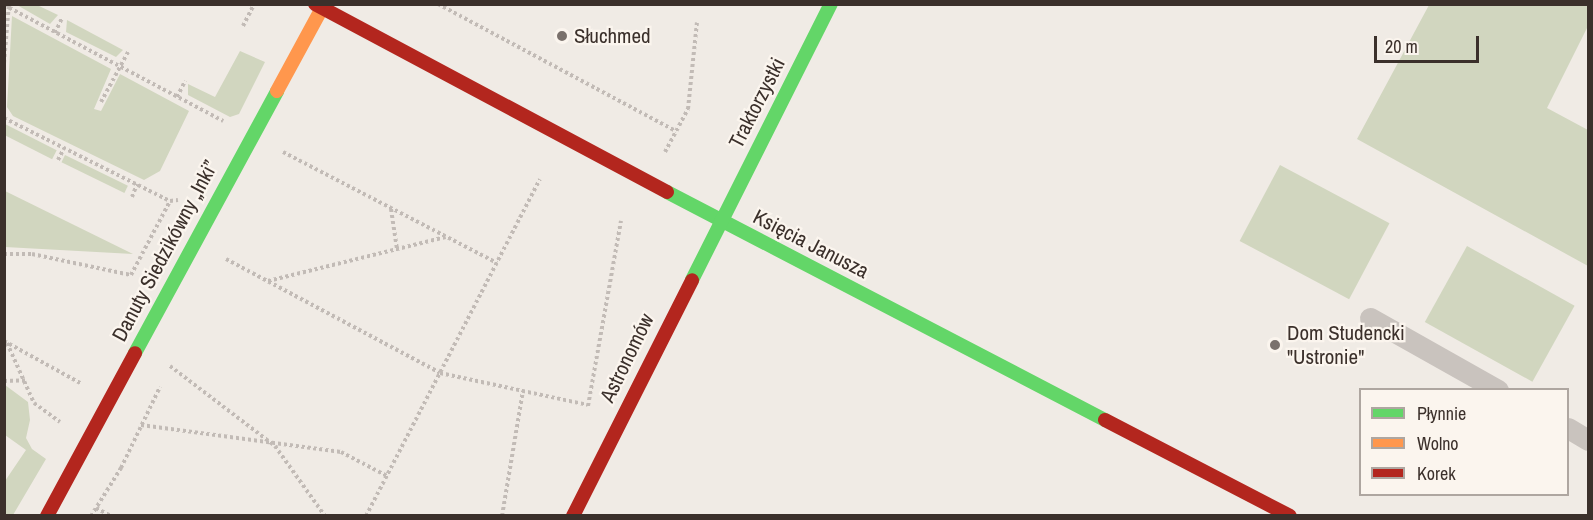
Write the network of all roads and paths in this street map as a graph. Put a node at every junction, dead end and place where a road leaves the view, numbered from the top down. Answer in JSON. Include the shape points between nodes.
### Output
{"nodes":[{"id":1,"x":254,"y":4,"type":"edge"},
{"id":2,"x":438,"y":4,"type":"edge"},
{"id":3,"x":831,"y":4,"type":"edge"},
{"id":4,"x":7,"y":6,"type":"edge"},
{"id":5,"x":318,"y":6,"type":"edge"},
{"id":6,"x":62,"y":18,"type":"dead end"},
{"id":7,"x":697,"y":22,"type":"dead end"},
{"id":8,"x":243,"y":26,"type":"dead end"},
{"id":9,"x":55,"y":33,"type":"junction"},
{"id":10,"x":128,"y":52,"type":"dead end"},
{"id":11,"x":4,"y":63,"type":"edge"},
{"id":12,"x":119,"y":66,"type":"junction"},
{"id":13,"x":184,"y":81,"type":"dead end"},
{"id":14,"x":177,"y":97,"type":"junction"},
{"id":15,"x":101,"y":102,"type":"dead end"},
{"id":16,"x":4,"y":117,"type":"edge"},
{"id":17,"x":228,"y":124,"type":"dead end"},
{"id":18,"x":676,"y":131,"type":"junction"},
{"id":19,"x":64,"y":148,"type":"junction"},
{"id":20,"x":283,"y":152,"type":"dead end"},
{"id":21,"x":662,"y":158,"type":"dead end"},
{"id":22,"x":58,"y":160,"type":"dead end"},
{"id":23,"x":540,"y":179,"type":"dead end"},
{"id":24,"x":137,"y":184,"type":"junction"},
{"id":25,"x":132,"y":197,"type":"dead end"},
{"id":26,"x":391,"y":208,"type":"junction"},
{"id":27,"x":720,"y":220,"type":"junction"},
{"id":28,"x":621,"y":221,"type":"dead end"},
{"id":29,"x":447,"y":237,"type":"junction"},
{"id":30,"x":397,"y":249,"type":"junction"},
{"id":31,"x":4,"y":254,"type":"edge"},
{"id":32,"x":226,"y":259,"type":"dead end"},
{"id":33,"x":497,"y":263,"type":"junction"},
{"id":34,"x":267,"y":281,"type":"junction"},
{"id":35,"x":1370,"y":318,"type":"dead end"},
{"id":36,"x":6,"y":342,"type":"edge"},
{"id":37,"x":170,"y":366,"type":"dead end"},
{"id":38,"x":440,"y":374,"type":"junction"},
{"id":39,"x":27,"y":380,"type":"junction"},
{"id":40,"x":4,"y":381,"type":"edge"},
{"id":41,"x":87,"y":387,"type":"dead end"},
{"id":42,"x":1494,"y":388,"type":"edge"},
{"id":43,"x":523,"y":391,"type":"junction"},
{"id":44,"x":588,"y":405,"type":"junction"},
{"id":45,"x":592,"y":411,"type":"dead end"},
{"id":46,"x":141,"y":425,"type":"dead end"},
{"id":47,"x":67,"y":428,"type":"dead end"},
{"id":48,"x":1569,"y":429,"type":"edge"},
{"id":49,"x":1588,"y":440,"type":"edge"},
{"id":50,"x":276,"y":446,"type":"junction"},
{"id":51,"x":387,"y":476,"type":"junction"},
{"id":52,"x":96,"y":508,"type":"dead end"},
{"id":53,"x":47,"y":516,"type":"edge"},
{"id":54,"x":111,"y":516,"type":"edge"},
{"id":55,"x":325,"y":516,"type":"edge"},
{"id":56,"x":366,"y":516,"type":"edge"},
{"id":57,"x":502,"y":516,"type":"edge"},
{"id":58,"x":573,"y":516,"type":"edge"},
{"id":59,"x":1290,"y":516,"type":"edge"}],
"edges":[{"from":1,"to":8,"type":"path"},
{"from":2,"to":18,"type":"path"},
{"from":3,"to":27,"type":"street","name":"Traktorzystki"},
{"from":4,"to":9,"type":"path"},
{"from":4,"to":11,"type":"path"},
{"from":5,"to":27,"type":"street","name":"Księcia Janusza"},
{"from":5,"to":53,"type":"street","name":"Danuty Siedzikówny „Inki”"},
{"from":6,"to":9,"type":"path"},
{"from":7,"to":18,"type":"path","via":[[688,108]]},
{"from":9,"to":12,"type":"path"},
{"from":10,"to":12,"type":"path"},
{"from":12,"to":14,"type":"path"},
{"from":12,"to":15,"type":"path"},
{"from":13,"to":14,"type":"path"},
{"from":14,"to":17,"type":"path"},
{"from":16,"to":19,"type":"path"},
{"from":18,"to":21,"type":"path"},
{"from":19,"to":22,"type":"path"},
{"from":19,"to":24,"type":"path"},
{"from":20,"to":26,"type":"path"},
{"from":23,"to":33,"type":"path"},
{"from":24,"to":25,"type":"path"},
{"from":24,"to":31,"type":"path","via":[[170,201],[131,275],[32,254]]},
{"from":26,"to":29,"type":"path"},
{"from":26,"to":30,"type":"path"},
{"from":27,"to":58,"type":"street","name":"Astronomów"},
{"from":27,"to":59,"type":"street","name":"Księcia Janusza"},
{"from":28,"to":44,"type":"path"},
{"from":29,"to":30,"type":"path"},
{"from":29,"to":33,"type":"path"},
{"from":30,"to":34,"type":"path"},
{"from":32,"to":34,"type":"path"},
{"from":33,"to":38,"type":"path"},
{"from":34,"to":38,"type":"path"},
{"from":35,"to":42,"type":"lane"},
{"from":36,"to":39,"type":"path"},
{"from":36,"to":41,"type":"path"},
{"from":37,"to":50,"type":"path"},
{"from":38,"to":43,"type":"path"},
{"from":38,"to":51,"type":"path"},
{"from":39,"to":40,"type":"path"},
{"from":39,"to":47,"type":"path","via":[[34,403]]},
{"from":43,"to":44,"type":"path"},
{"from":43,"to":57,"type":"path"},
{"from":44,"to":45,"type":"path"},
{"from":46,"to":50,"type":"path"},
{"from":48,"to":49,"type":"lane"},
{"from":50,"to":51,"type":"path","via":[[341,452]]},
{"from":50,"to":55,"type":"path"},
{"from":51,"to":56,"type":"path"},
{"from":52,"to":54,"type":"path"}]}
